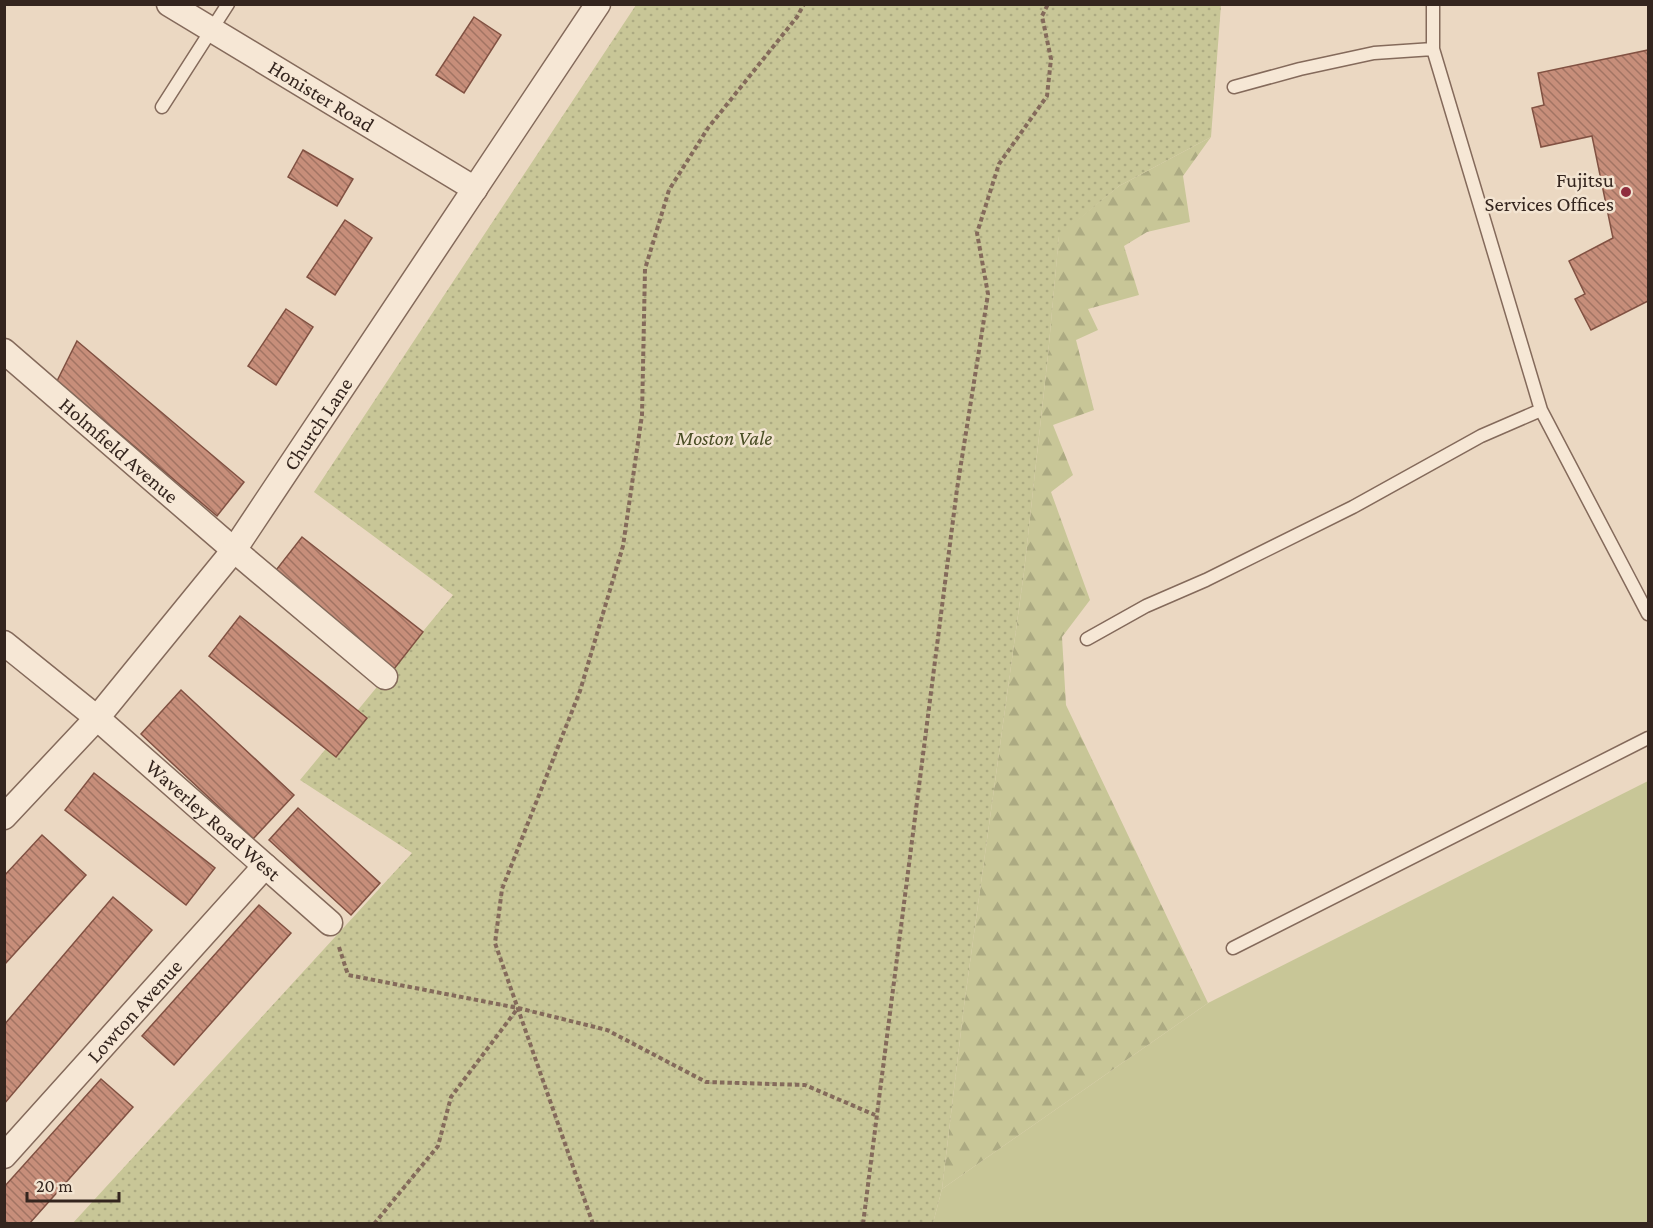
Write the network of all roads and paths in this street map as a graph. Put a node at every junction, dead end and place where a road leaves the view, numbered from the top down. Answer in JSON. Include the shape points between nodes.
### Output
{"nodes":[{"id":1,"x":169,"y":4,"type":"edge"},
{"id":2,"x":228,"y":4,"type":"edge"},
{"id":3,"x":598,"y":4,"type":"edge"},
{"id":4,"x":804,"y":4,"type":"edge"},
{"id":5,"x":1048,"y":4,"type":"edge"},
{"id":6,"x":1433,"y":4,"type":"edge"},
{"id":7,"x":212,"y":30,"type":"junction"},
{"id":8,"x":1433,"y":49,"type":"junction"},
{"id":9,"x":1234,"y":87,"type":"dead end"},
{"id":10,"x":162,"y":107,"type":"dead end"},
{"id":11,"x":475,"y":189,"type":"junction"},
{"id":12,"x":4,"y":351,"type":"edge"},
{"id":13,"x":1540,"y":410,"type":"junction"},
{"id":14,"x":234,"y":550,"type":"junction"},
{"id":15,"x":1648,"y":614,"type":"edge"},
{"id":16,"x":1087,"y":639,"type":"dead end"},
{"id":17,"x":4,"y":643,"type":"edge"},
{"id":18,"x":386,"y":677,"type":"dead end"},
{"id":19,"x":98,"y":718,"type":"junction"},
{"id":20,"x":1648,"y":738,"type":"edge"},
{"id":21,"x":4,"y":817,"type":"edge"},
{"id":22,"x":265,"y":866,"type":"junction"},
{"id":23,"x":330,"y":923,"type":"joint"},
{"id":24,"x":1233,"y":948,"type":"dead end"},
{"id":25,"x":518,"y":1008,"type":"junction"},
{"id":26,"x":875,"y":1115,"type":"junction"},
{"id":27,"x":4,"y":1156,"type":"edge"},
{"id":28,"x":374,"y":1224,"type":"edge"},
{"id":29,"x":593,"y":1224,"type":"edge"},
{"id":30,"x":863,"y":1224,"type":"edge"}],
"edges":[{"from":1,"to":7,"type":"street","name":"Honister Road"},
{"from":2,"to":7,"type":"lane"},
{"from":3,"to":11,"type":"street","name":"Church Lane"},
{"from":4,"to":25,"type":"path","via":[[708,128],[669,190],[645,269],[642,415],[623,546],[580,691],[502,889],[495,943]]},
{"from":5,"to":26,"type":"path","via":[[1042,16],[1051,59],[1047,96],[999,164],[977,233],[988,294],[957,489]]},
{"from":6,"to":8,"type":"lane"},
{"from":7,"to":10,"type":"lane"},
{"from":7,"to":11,"type":"street","name":"Honister Road"},
{"from":8,"to":9,"type":"lane","via":[[1374,53]]},
{"from":8,"to":13,"type":"lane"},
{"from":11,"to":14,"type":"street","name":"Church Lane"},
{"from":12,"to":14,"type":"street","name":"Holmfield Avenue"},
{"from":13,"to":15,"type":"lane"},
{"from":13,"to":16,"type":"lane","via":[[1481,436],[1353,507],[1146,606]]},
{"from":14,"to":18,"type":"street","name":"Holmfield Avenue"},
{"from":14,"to":19,"type":"street","name":"Church Lane"},
{"from":17,"to":19,"type":"street","name":"Waverley Road West"},
{"from":19,"to":21,"type":"street","name":"Church Lane"},
{"from":19,"to":22,"type":"street","name":"Waverley Road West"},
{"from":20,"to":24,"type":"lane"},
{"from":22,"to":23,"type":"street","name":"Waverley Road West"},
{"from":22,"to":27,"type":"street","name":"Lowton Avenue"},
{"from":23,"to":25,"type":"path","via":[[348,975]]},
{"from":25,"to":26,"type":"path","via":[[607,1030],[706,1082],[805,1085]]},
{"from":25,"to":28,"type":"path","via":[[451,1097],[438,1146]]},
{"from":25,"to":29,"type":"path"},
{"from":26,"to":30,"type":"path"}]}
